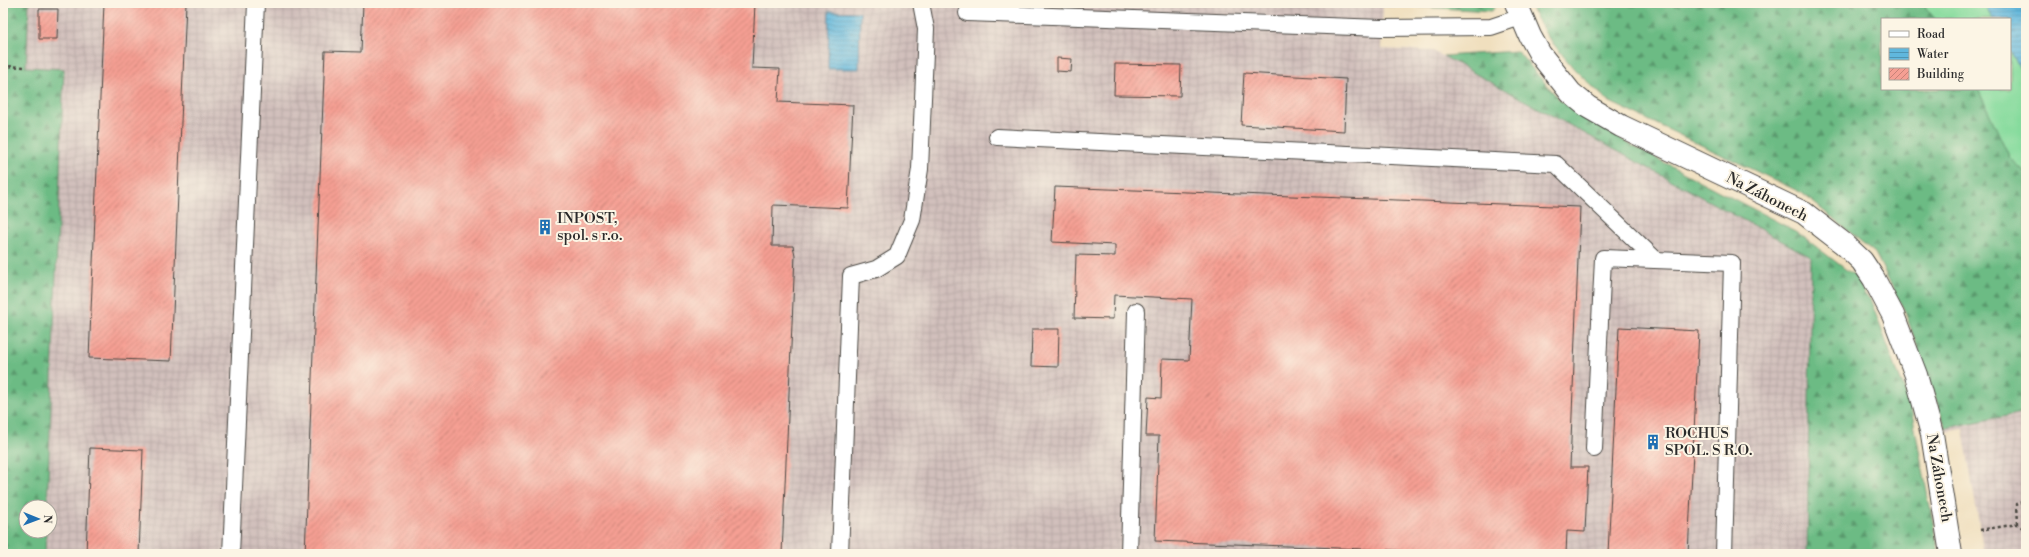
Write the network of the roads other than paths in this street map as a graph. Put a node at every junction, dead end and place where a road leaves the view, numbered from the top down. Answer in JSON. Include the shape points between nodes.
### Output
{"nodes":[{"id":1,"x":256,"y":3,"type":"edge"},
{"id":2,"x":921,"y":3,"type":"edge"},
{"id":3,"x":1518,"y":10,"type":"edge"},
{"id":4,"x":967,"y":13,"type":"dead end"},
{"id":5,"x":997,"y":137,"type":"dead end"},
{"id":6,"x":1656,"y":260,"type":"junction"},
{"id":7,"x":1136,"y":311,"type":"dead end"},
{"id":8,"x":1594,"y":449,"type":"dead end"},
{"id":9,"x":231,"y":554,"type":"edge"},
{"id":10,"x":840,"y":554,"type":"edge"},
{"id":11,"x":1129,"y":554,"type":"edge"},
{"id":12,"x":1724,"y":554,"type":"edge"},
{"id":13,"x":1952,"y":554,"type":"edge"}],
"edges":[{"from":1,"to":9,"type":"lane"},
{"from":2,"to":10,"type":"lane","via":[[926,29],[920,169],[912,220],[897,256],[876,270],[851,276]]},
{"from":3,"to":4,"type":"lane","via":[[1491,26],[1382,28]]},
{"from":3,"to":13,"type":"street","name":"Na Záhonech","via":[[1530,36],[1554,73],[1571,93],[1588,107],[1621,126],[1804,212],[1862,261],[1893,315],[1916,375],[1932,434]]},
{"from":5,"to":6,"type":"lane","via":[[1556,164]]},
{"from":6,"to":8,"type":"lane","via":[[1603,258]]},
{"from":6,"to":12,"type":"lane","via":[[1732,263]]},
{"from":7,"to":11,"type":"lane"}]}
